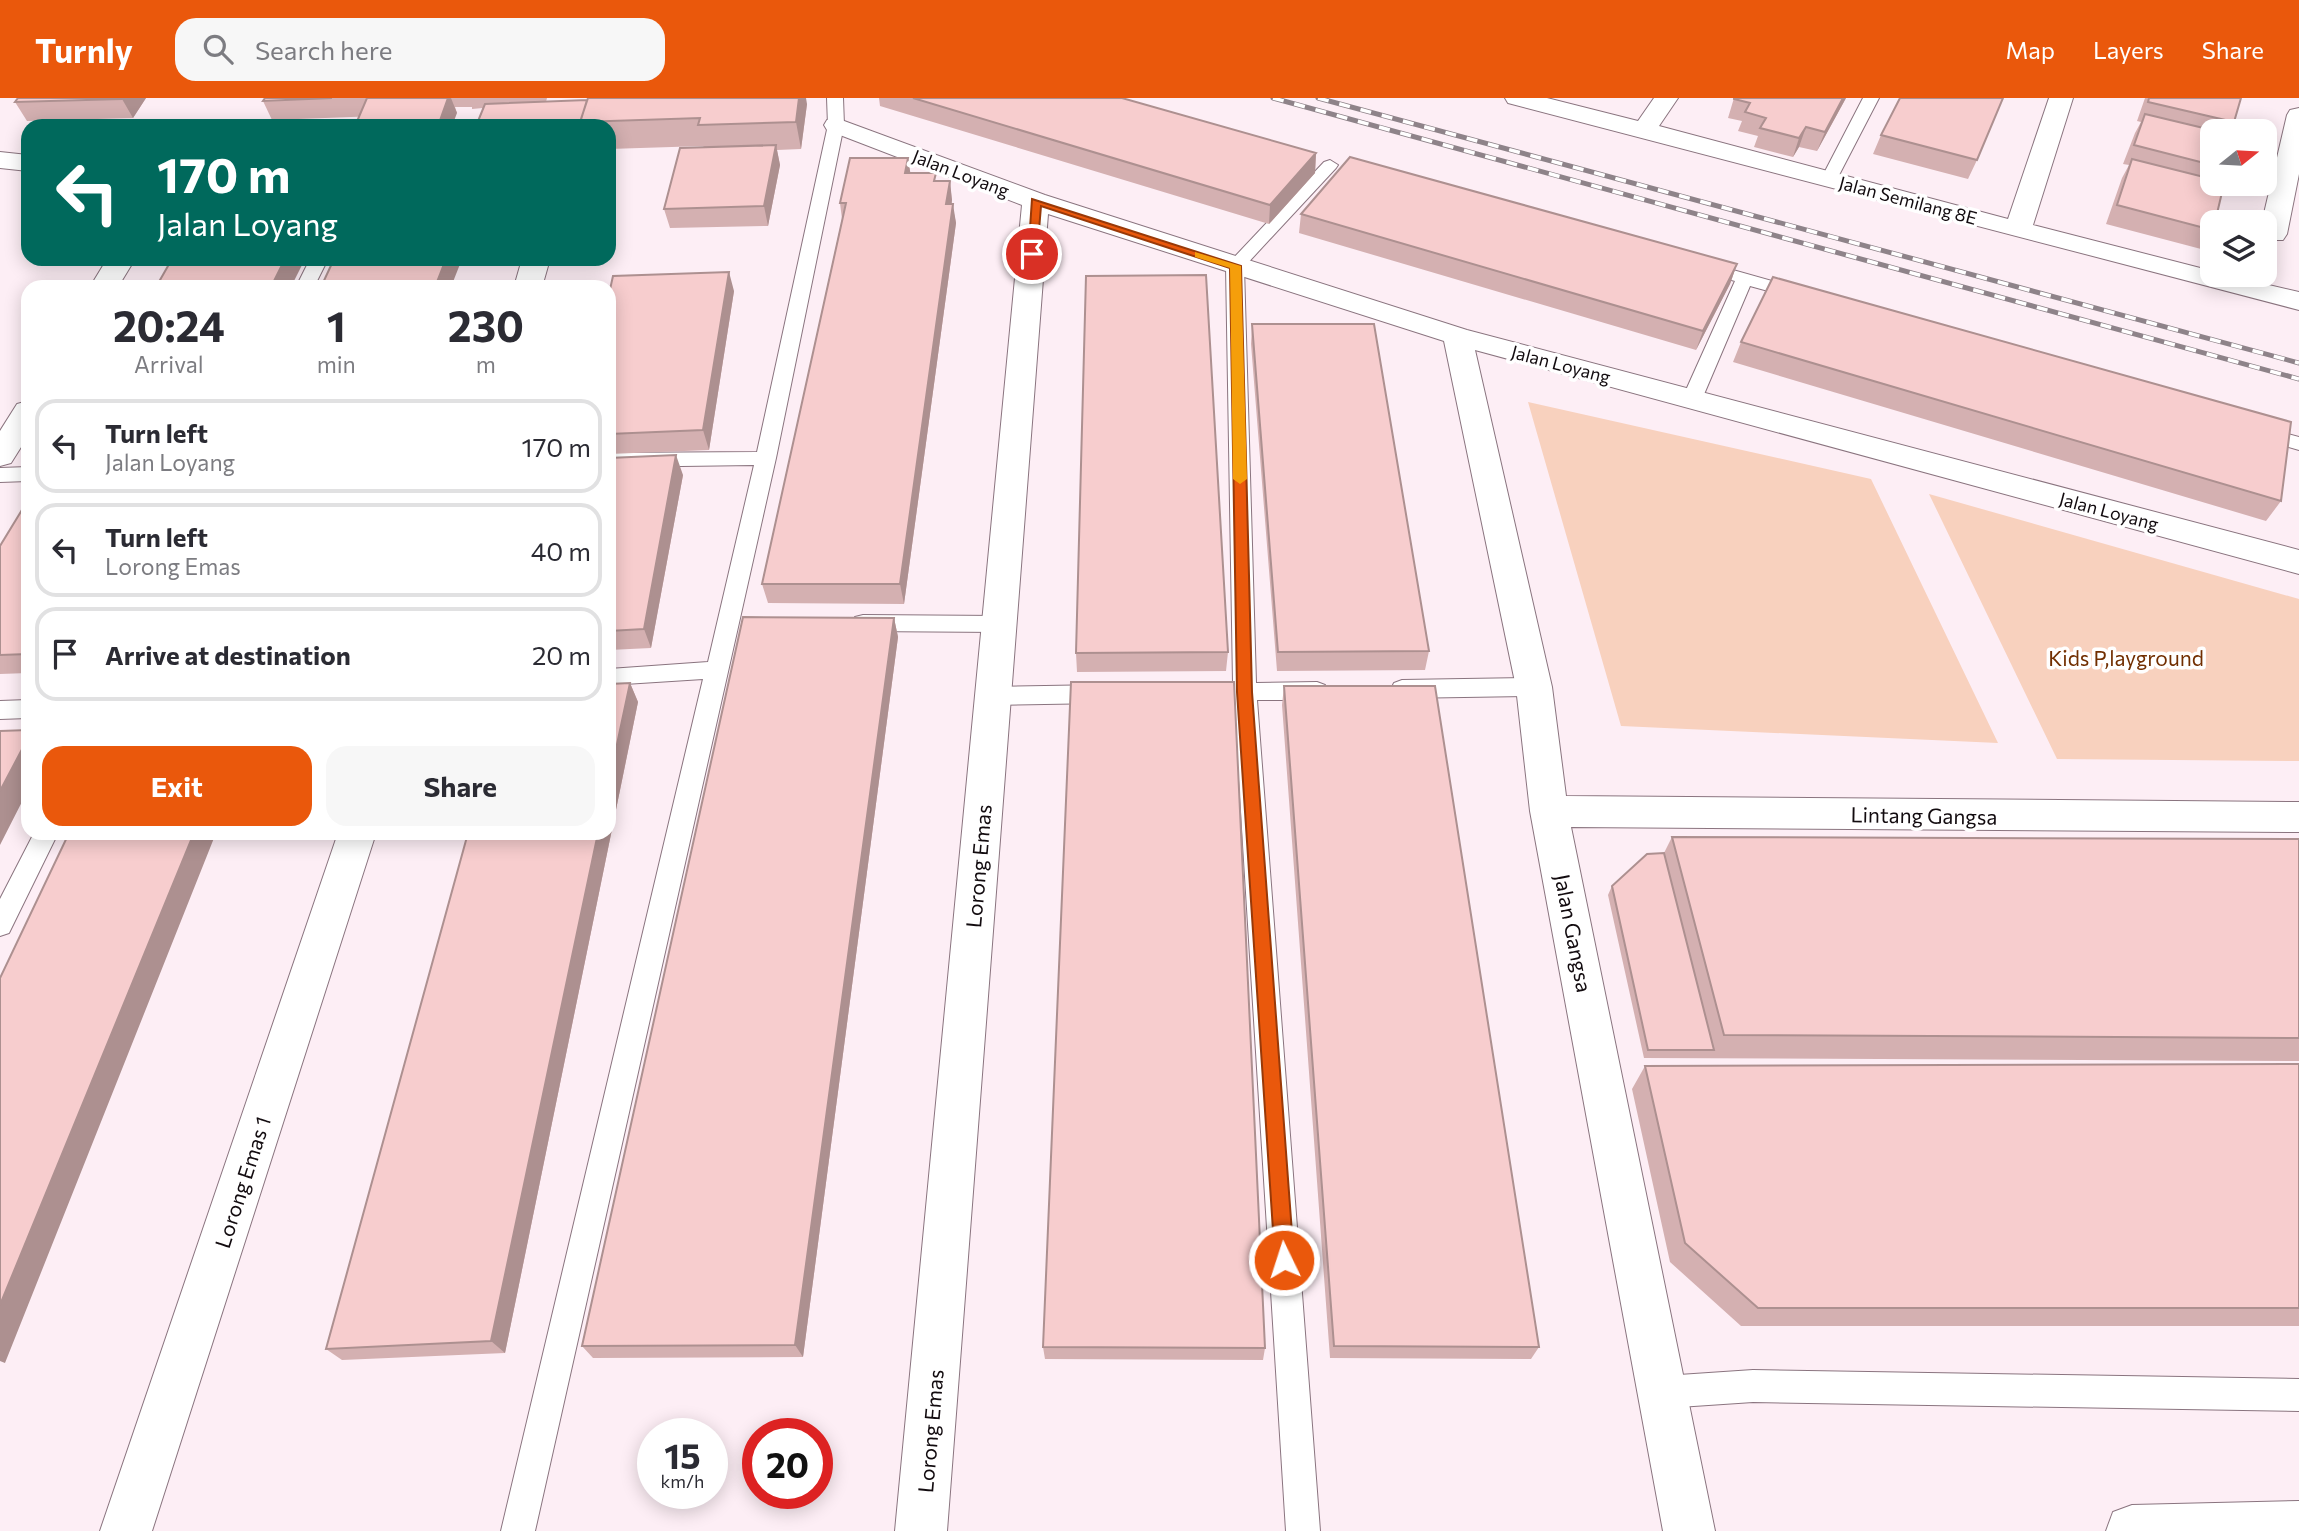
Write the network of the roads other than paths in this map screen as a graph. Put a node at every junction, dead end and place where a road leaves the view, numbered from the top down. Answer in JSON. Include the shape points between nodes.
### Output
{"nodes":[{"id":1,"x":1517,"y":98,"type":"edge"},
{"id":2,"x":1666,"y":98,"type":"edge"},
{"id":3,"x":1871,"y":98,"type":"edge"},
{"id":4,"x":2061,"y":98,"type":"edge"},
{"id":5,"x":836,"y":112,"type":"edge"},
{"id":6,"x":2299,"y":115,"type":"edge"},
{"id":7,"x":1645,"y":129,"type":"junction"},
{"id":8,"x":1304,"y":158,"type":"edge"},
{"id":9,"x":0,"y":160,"type":"edge"},
{"id":10,"x":21,"y":162,"type":"edge"},
{"id":11,"x":1829,"y":179,"type":"junction"},
{"id":12,"x":1036,"y":201,"type":"junction"},
{"id":13,"x":2277,"y":216,"type":"edge"},
{"id":14,"x":2018,"y":230,"type":"junction"},
{"id":15,"x":1678,"y":260,"type":"edge"},
{"id":16,"x":1235,"y":266,"type":"junction"},
{"id":17,"x":1745,"y":278,"type":"junction"},
{"id":18,"x":2299,"y":301,"type":"edge"},
{"id":19,"x":1824,"y":302,"type":"edge"},
{"id":20,"x":1457,"y":336,"type":"junction"},
{"id":21,"x":1692,"y":399,"type":"junction"},
{"id":22,"x":21,"y":422,"type":"edge"},
{"id":23,"x":2246,"y":428,"type":"edge"},
{"id":24,"x":2299,"y":444,"type":"edge"},
{"id":25,"x":0,"y":456,"type":"edge"},
{"id":26,"x":766,"y":458,"type":"junction"},
{"id":27,"x":616,"y":460,"type":"edge"},
{"id":28,"x":21,"y":474,"type":"edge"},
{"id":29,"x":0,"y":475,"type":"edge"},
{"id":30,"x":2299,"y":562,"type":"edge"},
{"id":31,"x":728,"y":621,"type":"junction"},
{"id":32,"x":755,"y":622,"type":"edge"},
{"id":33,"x":836,"y":622,"type":"edge"},
{"id":34,"x":999,"y":624,"type":"junction"},
{"id":35,"x":716,"y":670,"type":"junction"},
{"id":36,"x":616,"y":677,"type":"edge"},
{"id":37,"x":1534,"y":687,"type":"junction"},
{"id":38,"x":1341,"y":690,"type":"edge"},
{"id":39,"x":1383,"y":690,"type":"edge"},
{"id":40,"x":1205,"y":692,"type":"edge"},
{"id":41,"x":1245,"y":692,"type":"junction"},
{"id":42,"x":1125,"y":694,"type":"edge"},
{"id":43,"x":992,"y":696,"type":"junction"},
{"id":44,"x":21,"y":709,"type":"edge"},
{"id":45,"x":0,"y":710,"type":"edge"},
{"id":46,"x":1549,"y":811,"type":"junction"},
{"id":47,"x":2299,"y":817,"type":"edge"},
{"id":48,"x":42,"y":840,"type":"edge"},
{"id":49,"x":355,"y":840,"type":"edge"},
{"id":50,"x":0,"y":925,"type":"edge"},
{"id":51,"x":1664,"y":1392,"type":"junction"},
{"id":52,"x":2299,"y":1395,"type":"edge"},
{"id":53,"x":2299,"y":1527,"type":"edge"},
{"id":54,"x":127,"y":1531,"type":"edge"},
{"id":55,"x":518,"y":1531,"type":"edge"},
{"id":56,"x":921,"y":1531,"type":"edge"},
{"id":57,"x":1303,"y":1531,"type":"edge"},
{"id":58,"x":1689,"y":1531,"type":"edge"},
{"id":59,"x":2132,"y":1531,"type":"edge"}],
"edges":[{"from":1,"to":7,"type":"street","name":"Jalan Semilang 8E"},
{"from":2,"to":7,"type":"street"},
{"from":3,"to":11,"type":"lane"},
{"from":4,"to":14,"type":"street"},
{"from":5,"to":12,"type":"street","name":"Jalan Loyang"},
{"from":5,"to":26,"type":"lane"},
{"from":6,"to":13,"type":"street"},
{"from":7,"to":11,"type":"street","name":"Jalan Semilang 8E"},
{"from":8,"to":16,"type":"lane","via":[[1337,167]]},
{"from":9,"to":10,"type":"street"},
{"from":11,"to":14,"type":"street","name":"Jalan Semilang 8E"},
{"from":12,"to":16,"type":"street","name":"Jalan Loyang"},
{"from":12,"to":34,"type":"street","name":"Lorong Emas"},
{"from":14,"to":18,"type":"street","name":"Jalan Semilang 8E"},
{"from":15,"to":17,"type":"lane"},
{"from":16,"to":20,"type":"street","name":"Jalan Loyang"},
{"from":16,"to":41,"type":"lane"},
{"from":17,"to":19,"type":"lane"},
{"from":17,"to":21,"type":"lane"},
{"from":20,"to":21,"type":"street","name":"Jalan Loyang"},
{"from":20,"to":37,"type":"street","name":"Jalan Gangsa"},
{"from":21,"to":30,"type":"street","name":"Jalan Loyang"},
{"from":22,"to":25,"type":"street"},
{"from":23,"to":24,"type":"lane"},
{"from":26,"to":27,"type":"lane"},
{"from":26,"to":31,"type":"lane"},
{"from":28,"to":29,"type":"lane"},
{"from":31,"to":32,"type":"lane"},
{"from":31,"to":35,"type":"lane"},
{"from":33,"to":34,"type":"lane"},
{"from":34,"to":43,"type":"street","name":"Lorong Emas"},
{"from":35,"to":36,"type":"lane"},
{"from":35,"to":55,"type":"lane"},
{"from":37,"to":39,"type":"lane"},
{"from":37,"to":46,"type":"street","name":"Jalan Gangsa"},
{"from":38,"to":41,"type":"lane"},
{"from":40,"to":41,"type":"lane"},
{"from":41,"to":57,"type":"lane"},
{"from":42,"to":43,"type":"lane"},
{"from":43,"to":56,"type":"street","name":"Lorong Emas"},
{"from":44,"to":45,"type":"lane"},
{"from":46,"to":47,"type":"street","name":"Lintang Gangsa"},
{"from":46,"to":51,"type":"street","name":"Jalan Gangsa"},
{"from":48,"to":50,"type":"lane"},
{"from":49,"to":54,"type":"street","name":"Lorong Emas 1"},
{"from":51,"to":52,"type":"lane","via":[[1753,1386]]},
{"from":51,"to":58,"type":"street","name":"Jalan Gangsa"},
{"from":53,"to":59,"type":"street"}]}
